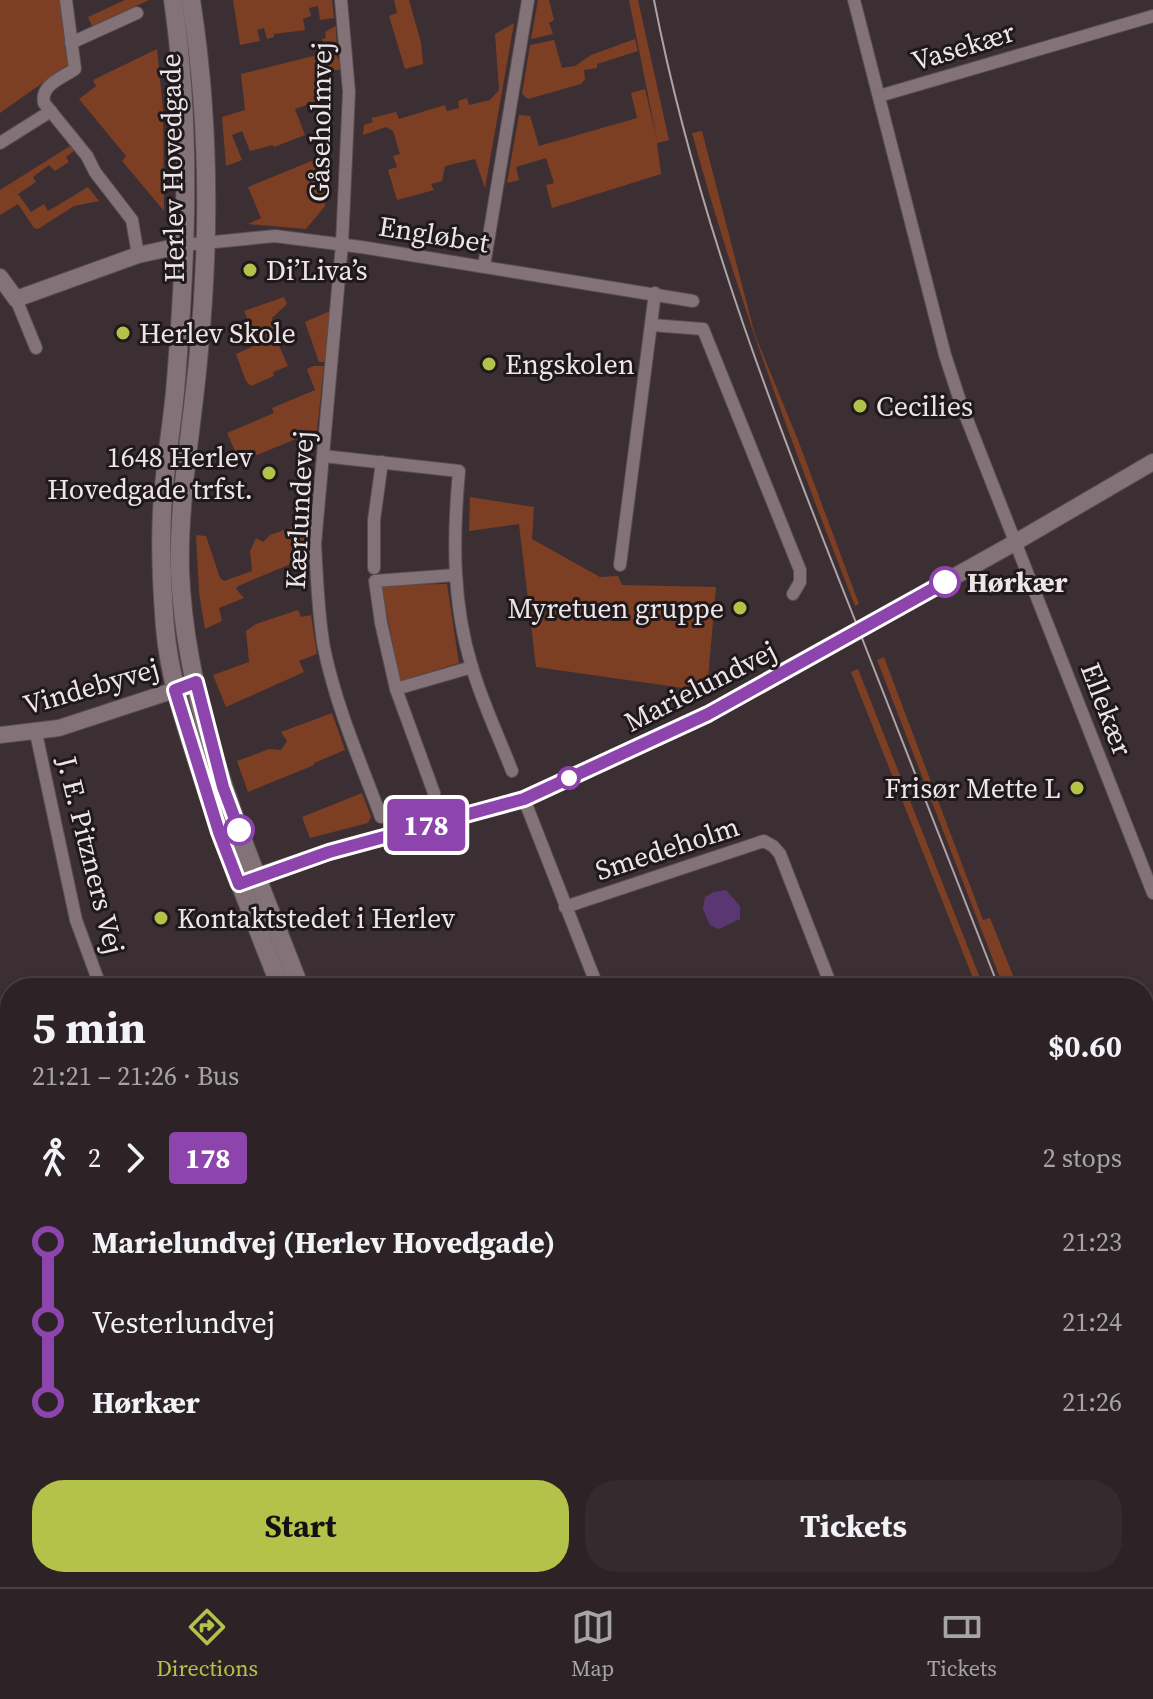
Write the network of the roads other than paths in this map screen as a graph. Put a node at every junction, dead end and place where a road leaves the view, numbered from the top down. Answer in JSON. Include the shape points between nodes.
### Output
{"nodes":[{"id":1,"x":66,"y":0,"type":"edge"},
{"id":2,"x":173,"y":0,"type":"edge"},
{"id":3,"x":191,"y":0,"type":"edge"},
{"id":4,"x":341,"y":0,"type":"edge"},
{"id":5,"x":528,"y":0,"type":"edge"},
{"id":6,"x":854,"y":0,"type":"edge"},
{"id":7,"x":137,"y":13,"type":"dead end"},
{"id":8,"x":1153,"y":16,"type":"edge"},
{"id":9,"x":71,"y":43,"type":"junction"},
{"id":10,"x":879,"y":96,"type":"junction"},
{"id":11,"x":51,"y":111,"type":"junction"},
{"id":12,"x":0,"y":143,"type":"edge"},
{"id":13,"x":204,"y":242,"type":"junction"},
{"id":14,"x":342,"y":244,"type":"junction"},
{"id":15,"x":184,"y":245,"type":"junction"},
{"id":16,"x":138,"y":255,"type":"junction"},
{"id":17,"x":484,"y":266,"type":"junction"},
{"id":18,"x":0,"y":277,"type":"edge"},
{"id":19,"x":655,"y":293,"type":"junction"},
{"id":20,"x":16,"y":299,"type":"junction"},
{"id":21,"x":693,"y":301,"type":"dead end"},
{"id":22,"x":651,"y":325,"type":"junction"},
{"id":23,"x":36,"y":348,"type":"dead end"},
{"id":24,"x":323,"y":456,"type":"junction"},
{"id":25,"x":382,"y":462,"type":"junction"},
{"id":26,"x":1153,"y":462,"type":"edge"},
{"id":27,"x":1016,"y":542,"type":"junction"},
{"id":28,"x":620,"y":565,"type":"dead end"},
{"id":29,"x":374,"y":568,"type":"dead end"},
{"id":30,"x":455,"y":575,"type":"junction"},
{"id":31,"x":793,"y":594,"type":"dead end"},
{"id":32,"x":472,"y":667,"type":"junction"},
{"id":33,"x":196,"y":682,"type":"junction"},
{"id":34,"x":396,"y":689,"type":"junction"},
{"id":35,"x":175,"y":690,"type":"junction"},
{"id":36,"x":36,"y":733,"type":"junction"},
{"id":37,"x":0,"y":735,"type":"edge"},
{"id":38,"x":512,"y":771,"type":"dead end"},
{"id":39,"x":434,"y":793,"type":"dead end"},
{"id":40,"x":524,"y":799,"type":"junction"},
{"id":41,"x":381,"y":817,"type":"dead end"},
{"id":42,"x":258,"y":876,"type":"junction"},
{"id":43,"x":239,"y":884,"type":"junction"},
{"id":44,"x":1153,"y":893,"type":"edge"},
{"id":45,"x":565,"y":907,"type":"junction"},
{"id":46,"x":97,"y":978,"type":"edge"},
{"id":47,"x":277,"y":978,"type":"edge"},
{"id":48,"x":296,"y":978,"type":"edge"},
{"id":49,"x":594,"y":978,"type":"edge"},
{"id":50,"x":828,"y":978,"type":"edge"}],
"edges":[{"from":1,"to":9,"type":"street"},
{"from":2,"to":15,"type":"main road","name":"Herlev Hovedgade","via":[[184,120]]},
{"from":3,"to":13,"type":"main road","name":"Herlev Hovedgade","via":[[204,122]]},
{"from":4,"to":14,"type":"street","name":"Gåseholmvej","via":[[349,92]]},
{"from":5,"to":17,"type":"street"},
{"from":6,"to":10,"type":"street"},
{"from":7,"to":9,"type":"street"},
{"from":8,"to":10,"type":"street","name":"Vasekær"},
{"from":9,"to":11,"type":"street","via":[[75,69],[42,94]]},
{"from":10,"to":27,"type":"street","via":[[945,355]]},
{"from":11,"to":12,"type":"street"},
{"from":11,"to":16,"type":"street","via":[[132,220]]},
{"from":13,"to":14,"type":"street","name":"Engløbet","via":[[275,236]]},
{"from":13,"to":15,"type":"street","name":"Engløbet"},
{"from":13,"to":33,"type":"main road","name":"Herlev Hovedgade","via":[[199,350],[180,518],[180,575]]},
{"from":14,"to":17,"type":"street","name":"Engløbet"},
{"from":14,"to":24,"type":"street","name":"Kærlundevej"},
{"from":15,"to":16,"type":"street"},
{"from":15,"to":35,"type":"main road","name":"Herlev Hovedgade","via":[[161,574]]},
{"from":16,"to":20,"type":"street"},
{"from":17,"to":19,"type":"street","name":"Engløbet"},
{"from":18,"to":20,"type":"street"},
{"from":19,"to":21,"type":"street","name":"Engløbet"},
{"from":19,"to":22,"type":"street"},
{"from":20,"to":23,"type":"street"},
{"from":22,"to":28,"type":"street"},
{"from":22,"to":31,"type":"street","via":[[703,329],[800,570]]},
{"from":24,"to":25,"type":"street"},
{"from":24,"to":41,"type":"street","name":"Kærlundevej","via":[[315,544],[320,621],[340,708]]},
{"from":25,"to":29,"type":"street"},
{"from":25,"to":30,"type":"street","via":[[459,471]]},
{"from":26,"to":27,"type":"street","name":"Marielundvej"},
{"from":27,"to":40,"type":"street","name":"Marielundvej","via":[[708,714]]},
{"from":27,"to":44,"type":"street","name":"Ellekær"},
{"from":30,"to":32,"type":"street"},
{"from":30,"to":34,"type":"street","via":[[375,581]]},
{"from":32,"to":34,"type":"street"},
{"from":32,"to":38,"type":"street"},
{"from":33,"to":35,"type":"street","name":"Vindebyvej"},
{"from":33,"to":42,"type":"main road","name":"Herlev Hovedgade","via":[[223,787]]},
{"from":34,"to":39,"type":"street"},
{"from":35,"to":36,"type":"street","name":"Vindebyvej"},
{"from":35,"to":43,"type":"main road","name":"Herlev Hovedgade"},
{"from":36,"to":37,"type":"street","name":"Vindebyvej"},
{"from":36,"to":46,"type":"street","name":"J. E. Pitzners Vej","via":[[76,920]]},
{"from":40,"to":42,"type":"street","name":"Marielundvej"},
{"from":40,"to":45,"type":"street"},
{"from":42,"to":43,"type":"street","name":"Marielundvej"},
{"from":42,"to":48,"type":"main road","name":"Herlev Hovedgade"},
{"from":43,"to":47,"type":"main road","name":"Herlev Hovedgade"},
{"from":45,"to":49,"type":"street"},
{"from":45,"to":50,"type":"street","name":"Smedeholm","via":[[764,841],[780,854]]}]}
